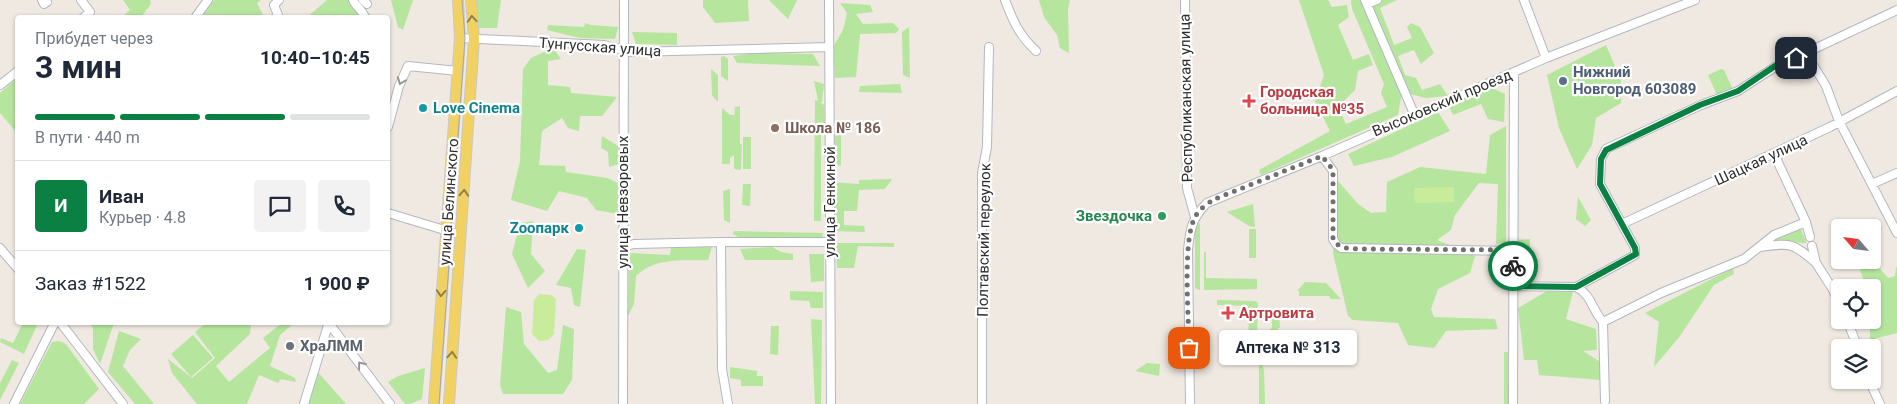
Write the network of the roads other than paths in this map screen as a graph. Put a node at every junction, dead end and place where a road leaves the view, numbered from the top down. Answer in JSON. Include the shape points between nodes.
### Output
{"nodes":[{"id":1,"x":81,"y":0,"type":"edge"},
{"id":2,"x":208,"y":0,"type":"edge"},
{"id":3,"x":279,"y":0,"type":"edge"},
{"id":4,"x":353,"y":0,"type":"edge"},
{"id":5,"x":458,"y":0,"type":"edge"},
{"id":6,"x":471,"y":0,"type":"edge"},
{"id":7,"x":624,"y":0,"type":"edge"},
{"id":8,"x":829,"y":0,"type":"edge"},
{"id":9,"x":1005,"y":0,"type":"edge"},
{"id":10,"x":1185,"y":0,"type":"edge"},
{"id":11,"x":1377,"y":0,"type":"edge"},
{"id":12,"x":1524,"y":0,"type":"edge"},
{"id":13,"x":1695,"y":0,"type":"edge"},
{"id":14,"x":1366,"y":2,"type":"edge"},
{"id":15,"x":1897,"y":10,"type":"edge"},
{"id":16,"x":86,"y":15,"type":"edge"},
{"id":17,"x":198,"y":15,"type":"edge"},
{"id":18,"x":278,"y":15,"type":"edge"},
{"id":19,"x":364,"y":15,"type":"edge"},
{"id":20,"x":460,"y":38,"type":"junction"},
{"id":21,"x":474,"y":39,"type":"junction"},
{"id":22,"x":829,"y":47,"type":"junction"},
{"id":23,"x":989,"y":47,"type":"dead end"},
{"id":24,"x":624,"y":50,"type":"junction"},
{"id":25,"x":1036,"y":51,"type":"dead end"},
{"id":26,"x":1807,"y":55,"type":"junction"},
{"id":27,"x":1546,"y":58,"type":"junction"},
{"id":28,"x":458,"y":71,"type":"junction"},
{"id":29,"x":1514,"y":72,"type":"junction"},
{"id":30,"x":15,"y":73,"type":"edge"},
{"id":31,"x":0,"y":85,"type":"edge"},
{"id":32,"x":1897,"y":91,"type":"edge"},
{"id":33,"x":391,"y":101,"type":"edge"},
{"id":34,"x":1415,"y":116,"type":"junction"},
{"id":35,"x":1839,"y":121,"type":"junction"},
{"id":36,"x":1774,"y":154,"type":"junction"},
{"id":37,"x":1322,"y":156,"type":"junction"},
{"id":38,"x":1897,"y":172,"type":"edge"},
{"id":39,"x":1872,"y":184,"type":"junction"},
{"id":40,"x":390,"y":214,"type":"edge"},
{"id":41,"x":1195,"y":217,"type":"junction"},
{"id":42,"x":1806,"y":222,"type":"junction"},
{"id":43,"x":1622,"y":224,"type":"junction"},
{"id":44,"x":447,"y":231,"type":"junction"},
{"id":45,"x":1897,"y":234,"type":"edge"},
{"id":46,"x":461,"y":235,"type":"junction"},
{"id":47,"x":1810,"y":237,"type":"dead end"},
{"id":48,"x":721,"y":242,"type":"junction"},
{"id":49,"x":831,"y":242,"type":"junction"},
{"id":50,"x":1812,"y":246,"type":"dead end"},
{"id":51,"x":1760,"y":247,"type":"junction"},
{"id":52,"x":0,"y":248,"type":"edge"},
{"id":53,"x":624,"y":248,"type":"junction"},
{"id":54,"x":1513,"y":250,"type":"junction"},
{"id":55,"x":1816,"y":263,"type":"junction"},
{"id":56,"x":15,"y":266,"type":"edge"},
{"id":57,"x":1512,"y":286,"type":"junction"},
{"id":58,"x":1831,"y":286,"type":"edge"},
{"id":59,"x":1576,"y":287,"type":"junction"},
{"id":60,"x":1603,"y":322,"type":"junction"},
{"id":61,"x":54,"y":325,"type":"edge"},
{"id":62,"x":62,"y":325,"type":"edge"},
{"id":63,"x":327,"y":325,"type":"edge"},
{"id":64,"x":330,"y":325,"type":"edge"},
{"id":65,"x":1873,"y":389,"type":"edge"},
{"id":66,"x":1605,"y":401,"type":"dead end"},
{"id":67,"x":14,"y":404,"type":"edge"},
{"id":68,"x":123,"y":404,"type":"edge"},
{"id":69,"x":304,"y":404,"type":"edge"},
{"id":70,"x":390,"y":404,"type":"edge"},
{"id":71,"x":434,"y":404,"type":"edge"},
{"id":72,"x":449,"y":404,"type":"edge"},
{"id":73,"x":623,"y":404,"type":"edge"},
{"id":74,"x":728,"y":404,"type":"edge"},
{"id":75,"x":831,"y":404,"type":"edge"},
{"id":76,"x":982,"y":404,"type":"edge"},
{"id":77,"x":1190,"y":404,"type":"edge"},
{"id":78,"x":1513,"y":404,"type":"edge"},
{"id":79,"x":1880,"y":404,"type":"edge"}],
"edges":[{"from":1,"to":16,"type":"street","via":[[90,12]]},
{"from":2,"to":17,"type":"street"},
{"from":3,"to":18,"type":"street","via":[[274,5]]},
{"from":4,"to":19,"type":"street"},
{"from":5,"to":20,"type":"main road","name":"улица Белинского"},
{"from":21,"to":6,"type":"main road","name":"улица Белинского","one_way":true},
{"from":7,"to":24,"type":"street","name":"улица Невзоровых"},
{"from":8,"to":22,"type":"street","name":"улица Генкиной"},
{"from":9,"to":25,"type":"street","via":[[1023,39]]},
{"from":10,"to":41,"type":"street","name":"Республиканская улица","via":[[1187,188]]},
{"from":11,"to":14,"type":"street"},
{"from":12,"to":27,"type":"street"},
{"from":13,"to":27,"type":"street","name":"Высоковский проезд"},
{"from":14,"to":34,"type":"street"},
{"from":15,"to":26,"type":"street"},
{"from":20,"to":21,"type":"street","name":"Тунгусская улица"},
{"from":20,"to":28,"type":"main road","name":"улица Белинского"},
{"from":21,"to":24,"type":"street","name":"Тунгусская улица","via":[[604,45]]},
{"from":46,"to":21,"type":"main road","name":"улица Белинского","one_way":true},
{"from":22,"to":24,"type":"street","name":"Тунгусская улица","via":[[661,52]]},
{"from":22,"to":49,"type":"street","name":"улица Генкиной"},
{"from":23,"to":76,"type":"street","name":"Полтавский переулок","via":[[987,148],[982,173]]},
{"from":24,"to":53,"type":"street","name":"улица Невзоровых"},
{"from":26,"to":35,"type":"street","via":[[1826,86]]},
{"from":26,"to":43,"type":"street","via":[[1775,66],[1738,91],[1700,105],[1606,150],[1601,159],[1600,184]]},
{"from":27,"to":29,"type":"street","name":"Высоковский проезд"},
{"from":28,"to":33,"type":"street","one_way":true,"via":[[408,66]]},
{"from":28,"to":44,"type":"main road","name":"улица Белинского"},
{"from":29,"to":34,"type":"street","name":"Высоковский проезд"},
{"from":29,"to":54,"type":"street"},
{"from":30,"to":31,"type":"street"},
{"from":32,"to":35,"type":"street","name":"Шацкая улица"},
{"from":34,"to":37,"type":"street","name":"Высоковский проезд"},
{"from":35,"to":36,"type":"street","name":"Шацкая улица"},
{"from":35,"to":39,"type":"street"},
{"from":36,"to":42,"type":"street"},
{"from":36,"to":43,"type":"street","name":"Шацкая улица"},
{"from":37,"to":41,"type":"street","name":"Высоковский проезд","via":[[1215,199]]},
{"from":37,"to":54,"type":"street","via":[[1333,170],[1333,239],[1341,248]]},
{"from":38,"to":39,"type":"street"},
{"from":39,"to":45,"type":"street"},
{"from":40,"to":44,"type":"street"},
{"from":41,"to":77,"type":"street","name":"Республиканская улица","via":[[1188,250]]},
{"from":42,"to":47,"type":"street"},
{"from":42,"to":51,"type":"street","via":[[1774,235]]},
{"from":43,"to":59,"type":"street","via":[[1636,254]]},
{"from":44,"to":46,"type":"street"},
{"from":44,"to":71,"type":"main road","name":"улица Белинского","one_way":true},
{"from":72,"to":46,"type":"main road","name":"улица Белинского","one_way":true},
{"from":48,"to":49,"type":"street"},
{"from":48,"to":53,"type":"street","via":[[634,244]]},
{"from":48,"to":74,"type":"street","via":[[722,369]]},
{"from":49,"to":75,"type":"street","name":"улица Генкиной"},
{"from":50,"to":55,"type":"street"},
{"from":51,"to":55,"type":"street","via":[[1791,244]]},
{"from":51,"to":60,"type":"street","via":[[1744,259],[1661,293]]},
{"from":52,"to":56,"type":"street"},
{"from":53,"to":73,"type":"street","name":"улица Невзоровых"},
{"from":54,"to":57,"type":"street"},
{"from":55,"to":58,"type":"street"},
{"from":57,"to":59,"type":"street"},
{"from":57,"to":78,"type":"street"},
{"from":59,"to":60,"type":"street","via":[[1585,291]]},
{"from":60,"to":66,"type":"street"},
{"from":61,"to":67,"type":"street"},
{"from":62,"to":68,"type":"street"},
{"from":63,"to":69,"type":"street"},
{"from":70,"to":64,"type":"street","one_way":true},
{"from":65,"to":79,"type":"street"}]}
